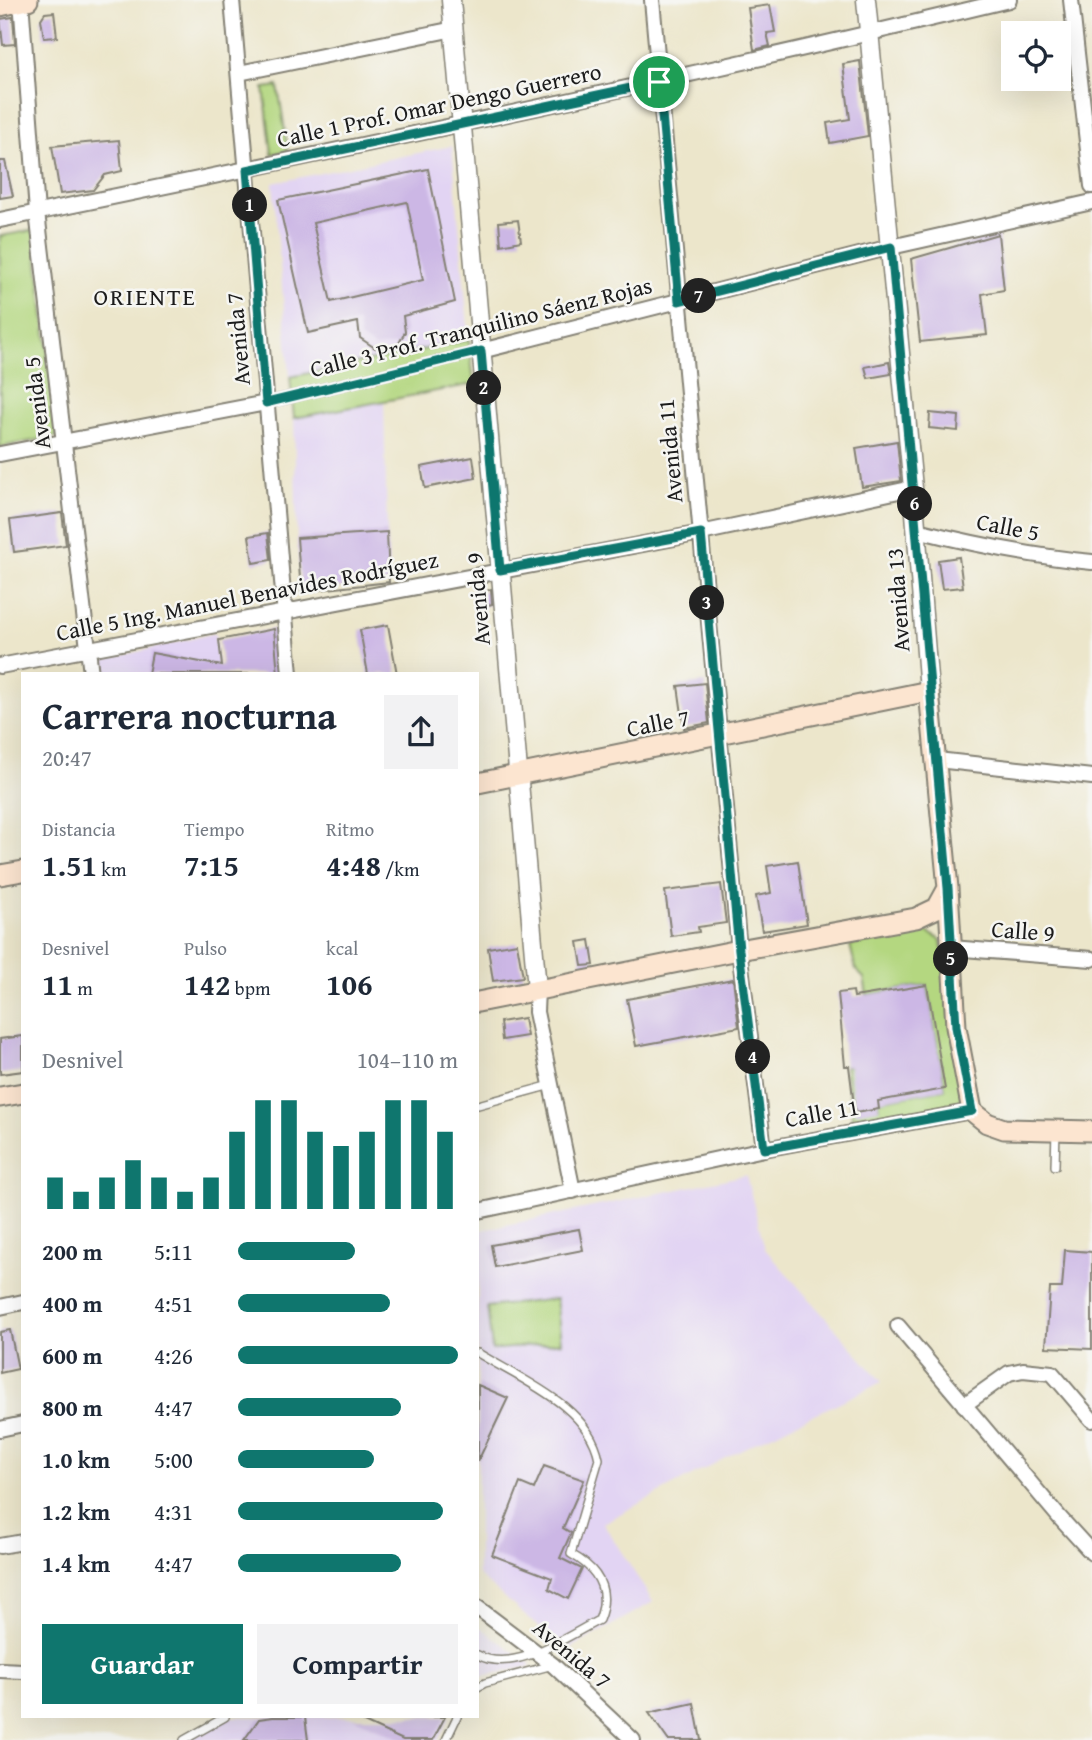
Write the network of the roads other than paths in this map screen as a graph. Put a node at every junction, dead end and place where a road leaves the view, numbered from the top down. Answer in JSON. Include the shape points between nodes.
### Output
{"nodes":[{"id":1,"x":232,"y":0,"type":"edge"},
{"id":2,"x":451,"y":0,"type":"edge"},
{"id":3,"x":652,"y":0,"type":"edge"},
{"id":4,"x":866,"y":0,"type":"edge"},
{"id":5,"x":1009,"y":0,"type":"edge"},
{"id":6,"x":1071,"y":0,"type":"edge"},
{"id":7,"x":24,"y":1,"type":"edge"},
{"id":8,"x":0,"y":6,"type":"edge"},
{"id":9,"x":454,"y":29,"type":"junction"},
{"id":10,"x":871,"y":33,"type":"junction"},
{"id":11,"x":239,"y":73,"type":"junction"},
{"id":12,"x":659,"y":82,"type":"junction"},
{"id":13,"x":1088,"y":120,"type":"edge"},
{"id":14,"x":462,"y":124,"type":"junction"},
{"id":15,"x":247,"y":170,"type":"junction"},
{"id":16,"x":1092,"y":186,"type":"edge"},
{"id":17,"x":1092,"y":202,"type":"edge"},
{"id":18,"x":37,"y":212,"type":"junction"},
{"id":19,"x":0,"y":220,"type":"edge"},
{"id":20,"x":891,"y":247,"type":"junction"},
{"id":21,"x":679,"y":301,"type":"junction"},
{"id":22,"x":481,"y":351,"type":"junction"},
{"id":23,"x":266,"y":403,"type":"junction"},
{"id":24,"x":64,"y":442,"type":"junction"},
{"id":25,"x":0,"y":454,"type":"edge"},
{"id":26,"x":914,"y":488,"type":"junction"},
{"id":27,"x":917,"y":530,"type":"junction"},
{"id":28,"x":701,"y":533,"type":"junction"},
{"id":29,"x":1092,"y":562,"type":"edge"},
{"id":30,"x":500,"y":570,"type":"junction"},
{"id":31,"x":284,"y":613,"type":"junction"},
{"id":32,"x":88,"y":650,"type":"junction"},
{"id":33,"x":0,"y":666,"type":"edge"},
{"id":34,"x":90,"y":672,"type":"edge"},
{"id":35,"x":290,"y":672,"type":"edge"},
{"id":36,"x":929,"y":691,"type":"junction"},
{"id":37,"x":720,"y":736,"type":"junction"},
{"id":38,"x":937,"y":760,"type":"junction"},
{"id":39,"x":517,"y":775,"type":"junction"},
{"id":40,"x":1092,"y":777,"type":"edge"},
{"id":41,"x":479,"y":783,"type":"edge"},
{"id":42,"x":21,"y":871,"type":"edge"},
{"id":43,"x":0,"y":875,"type":"edge"},
{"id":44,"x":948,"y":888,"type":"junction"},
{"id":45,"x":916,"y":918,"type":"junction"},
{"id":46,"x":951,"y":948,"type":"junction"},
{"id":47,"x":739,"y":950,"type":"junction"},
{"id":48,"x":1092,"y":959,"type":"edge"},
{"id":49,"x":537,"y":989,"type":"junction"},
{"id":50,"x":479,"y":1002,"type":"edge"},
{"id":51,"x":551,"y":1085,"type":"junction"},
{"id":52,"x":21,"y":1093,"type":"edge"},
{"id":53,"x":0,"y":1097,"type":"edge"},
{"id":54,"x":479,"y":1105,"type":"edge"},
{"id":55,"x":972,"y":1111,"type":"junction"},
{"id":56,"x":1056,"y":1130,"type":"junction"},
{"id":57,"x":1092,"y":1130,"type":"edge"},
{"id":58,"x":764,"y":1149,"type":"junction"},
{"id":59,"x":1055,"y":1166,"type":"dead end"},
{"id":60,"x":573,"y":1191,"type":"junction"},
{"id":61,"x":479,"y":1211,"type":"edge"},
{"id":62,"x":21,"y":1302,"type":"edge"},
{"id":63,"x":0,"y":1307,"type":"edge"},
{"id":64,"x":898,"y":1326,"type":"dead end"},
{"id":65,"x":479,"y":1354,"type":"edge"},
{"id":66,"x":964,"y":1405,"type":"junction"},
{"id":67,"x":1092,"y":1420,"type":"edge"},
{"id":68,"x":21,"y":1424,"type":"edge"},
{"id":69,"x":0,"y":1429,"type":"edge"},
{"id":70,"x":21,"y":1542,"type":"edge"},
{"id":71,"x":0,"y":1546,"type":"edge"},
{"id":72,"x":1092,"y":1553,"type":"edge"},
{"id":73,"x":479,"y":1609,"type":"edge"},
{"id":74,"x":535,"y":1652,"type":"junction"},
{"id":75,"x":479,"y":1655,"type":"edge"},
{"id":76,"x":553,"y":1665,"type":"junction"},
{"id":77,"x":0,"y":1670,"type":"edge"},
{"id":78,"x":21,"y":1671,"type":"edge"},
{"id":79,"x":479,"y":1686,"type":"edge"},
{"id":80,"x":223,"y":1718,"type":"edge"},
{"id":81,"x":457,"y":1718,"type":"edge"},
{"id":82,"x":184,"y":1740,"type":"edge"},
{"id":83,"x":446,"y":1740,"type":"edge"},
{"id":84,"x":633,"y":1740,"type":"edge"}],
"edges":[{"from":1,"to":11,"type":"street","name":"Avenida 7"},
{"from":2,"to":9,"type":"street","name":"Avenida 9"},
{"from":3,"to":12,"type":"street","name":"Avenida 11"},
{"from":4,"to":10,"type":"street","name":"Avenida 13"},
{"from":5,"to":10,"type":"street","name":"Calle 1 Prof. Omar Dengo Guerrero"},
{"from":6,"to":13,"type":"street"},
{"from":7,"to":8,"type":"main road"},
{"from":7,"to":18,"type":"street","name":"Avenida 5"},
{"from":9,"to":11,"type":"street"},
{"from":9,"to":14,"type":"street","name":"Avenida 9"},
{"from":10,"to":12,"type":"street","name":"Calle 1 Prof. Omar Dengo Guerrero"},
{"from":10,"to":20,"type":"street","name":"Avenida 13"},
{"from":11,"to":15,"type":"street","name":"Avenida 7"},
{"from":12,"to":14,"type":"street","name":"Calle 1 Prof. Omar Dengo Guerrero"},
{"from":12,"to":21,"type":"street","name":"Avenida 11"},
{"from":13,"to":16,"type":"street"},
{"from":14,"to":15,"type":"street","name":"Calle 1 Prof. Omar Dengo Guerrero"},
{"from":14,"to":22,"type":"street","name":"Avenida 9"},
{"from":15,"to":18,"type":"street","name":"Calle 1 Prof. Omar Dengo Guerrero"},
{"from":15,"to":23,"type":"street","name":"Avenida 7"},
{"from":17,"to":20,"type":"street","name":"Calle 3 Prof. Tranquilino Sáenz Rojas"},
{"from":18,"to":19,"type":"street","name":"Calle 1 Prof. Omar Dengo Guerrero"},
{"from":18,"to":24,"type":"street","name":"Avenida 5"},
{"from":20,"to":21,"type":"street","name":"Calle 3 Prof. Tranquilino Sáenz Rojas"},
{"from":20,"to":26,"type":"street","name":"Avenida 13"},
{"from":21,"to":22,"type":"street","name":"Calle 3 Prof. Tranquilino Sáenz Rojas"},
{"from":21,"to":28,"type":"street","name":"Avenida 11"},
{"from":22,"to":23,"type":"street","name":"Calle 3 Prof. Tranquilino Sáenz Rojas"},
{"from":22,"to":30,"type":"street","name":"Avenida 9"},
{"from":23,"to":24,"type":"street","name":"Calle 3 Prof. Tranquilino Sáenz Rojas"},
{"from":23,"to":31,"type":"street","name":"Avenida 7"},
{"from":24,"to":25,"type":"street","name":"Calle 3 Prof. Tranquilino Sáenz Rojas"},
{"from":24,"to":32,"type":"street","name":"Avenida 5"},
{"from":26,"to":27,"type":"street","name":"Avenida 13"},
{"from":26,"to":28,"type":"street","name":"Calle 5 Ing. Manuel Benavides Rodríguez"},
{"from":27,"to":29,"type":"street","name":"Calle 5","via":[[1030,556]]},
{"from":27,"to":36,"type":"street","name":"Avenida 13"},
{"from":28,"to":30,"type":"street","name":"Calle 5 Ing. Manuel Benavides Rodríguez"},
{"from":28,"to":37,"type":"street","name":"Avenida 11"},
{"from":30,"to":31,"type":"street","name":"Calle 5 Ing. Manuel Benavides Rodríguez"},
{"from":30,"to":39,"type":"street","name":"Avenida 9"},
{"from":31,"to":32,"type":"street","name":"Calle 5 Ing. Manuel Benavides Rodríguez"},
{"from":31,"to":35,"type":"street","name":"Avenida 7"},
{"from":32,"to":33,"type":"street","name":"Calle 5 Ing. Manuel Benavides Rodríguez"},
{"from":32,"to":34,"type":"street","name":"Avenida 5"},
{"from":36,"to":37,"type":"main road","name":"Calle 7"},
{"from":36,"to":38,"type":"main road","name":"Avenida 13"},
{"from":37,"to":39,"type":"main road","name":"Calle 7"},
{"from":37,"to":47,"type":"street","name":"Avenida 11"},
{"from":38,"to":40,"type":"street"},
{"from":38,"to":44,"type":"main road","name":"Avenida 13"},
{"from":39,"to":41,"type":"main road","name":"Calle 7"},
{"from":39,"to":49,"type":"street","name":"Avenida 9"},
{"from":42,"to":43,"type":"main road"},
{"from":44,"to":45,"type":"main road","via":[[937,908]]},
{"from":44,"to":46,"type":"main road","name":"Avenida 13"},
{"from":45,"to":46,"type":"main road","via":[[944,931]]},
{"from":45,"to":47,"type":"main road"},
{"from":46,"to":48,"type":"street","name":"Calle 9"},
{"from":46,"to":55,"type":"main road","name":"Avenida 13","via":[[956,1027]]},
{"from":47,"to":49,"type":"main road"},
{"from":47,"to":58,"type":"street","name":"Avenida 11"},
{"from":49,"to":50,"type":"main road"},
{"from":49,"to":51,"type":"street","name":"Avenida 9","via":[[536,1012]]},
{"from":51,"to":54,"type":"lane"},
{"from":51,"to":60,"type":"street","name":"Avenida 9"},
{"from":52,"to":53,"type":"main road"},
{"from":55,"to":56,"type":"main road","via":[[1004,1129]]},
{"from":55,"to":58,"type":"street","name":"Calle 11"},
{"from":56,"to":57,"type":"main road"},
{"from":56,"to":59,"type":"lane"},
{"from":58,"to":60,"type":"street","name":"Calle 11"},
{"from":60,"to":61,"type":"street","name":"Calle 11"},
{"from":62,"to":63,"type":"street"},
{"from":64,"to":66,"type":"street"},
{"from":65,"to":74,"type":"lane","via":[[567,1407],[591,1435],[599,1459],[571,1554],[595,1573],[605,1605],[599,1620]]},
{"from":66,"to":67,"type":"street","via":[[1009,1373],[1052,1373]]},
{"from":66,"to":72,"type":"street"},
{"from":68,"to":69,"type":"street"},
{"from":70,"to":71,"type":"street"},
{"from":73,"to":74,"type":"street","name":"Avenida 7"},
{"from":74,"to":75,"type":"lane","via":[[495,1661]]},
{"from":74,"to":76,"type":"street","name":"Avenida 7"},
{"from":76,"to":79,"type":"lane"},
{"from":76,"to":84,"type":"street","name":"Avenida 7"},
{"from":77,"to":78,"type":"street"},
{"from":80,"to":82,"type":"lane"},
{"from":81,"to":83,"type":"lane"}]}
